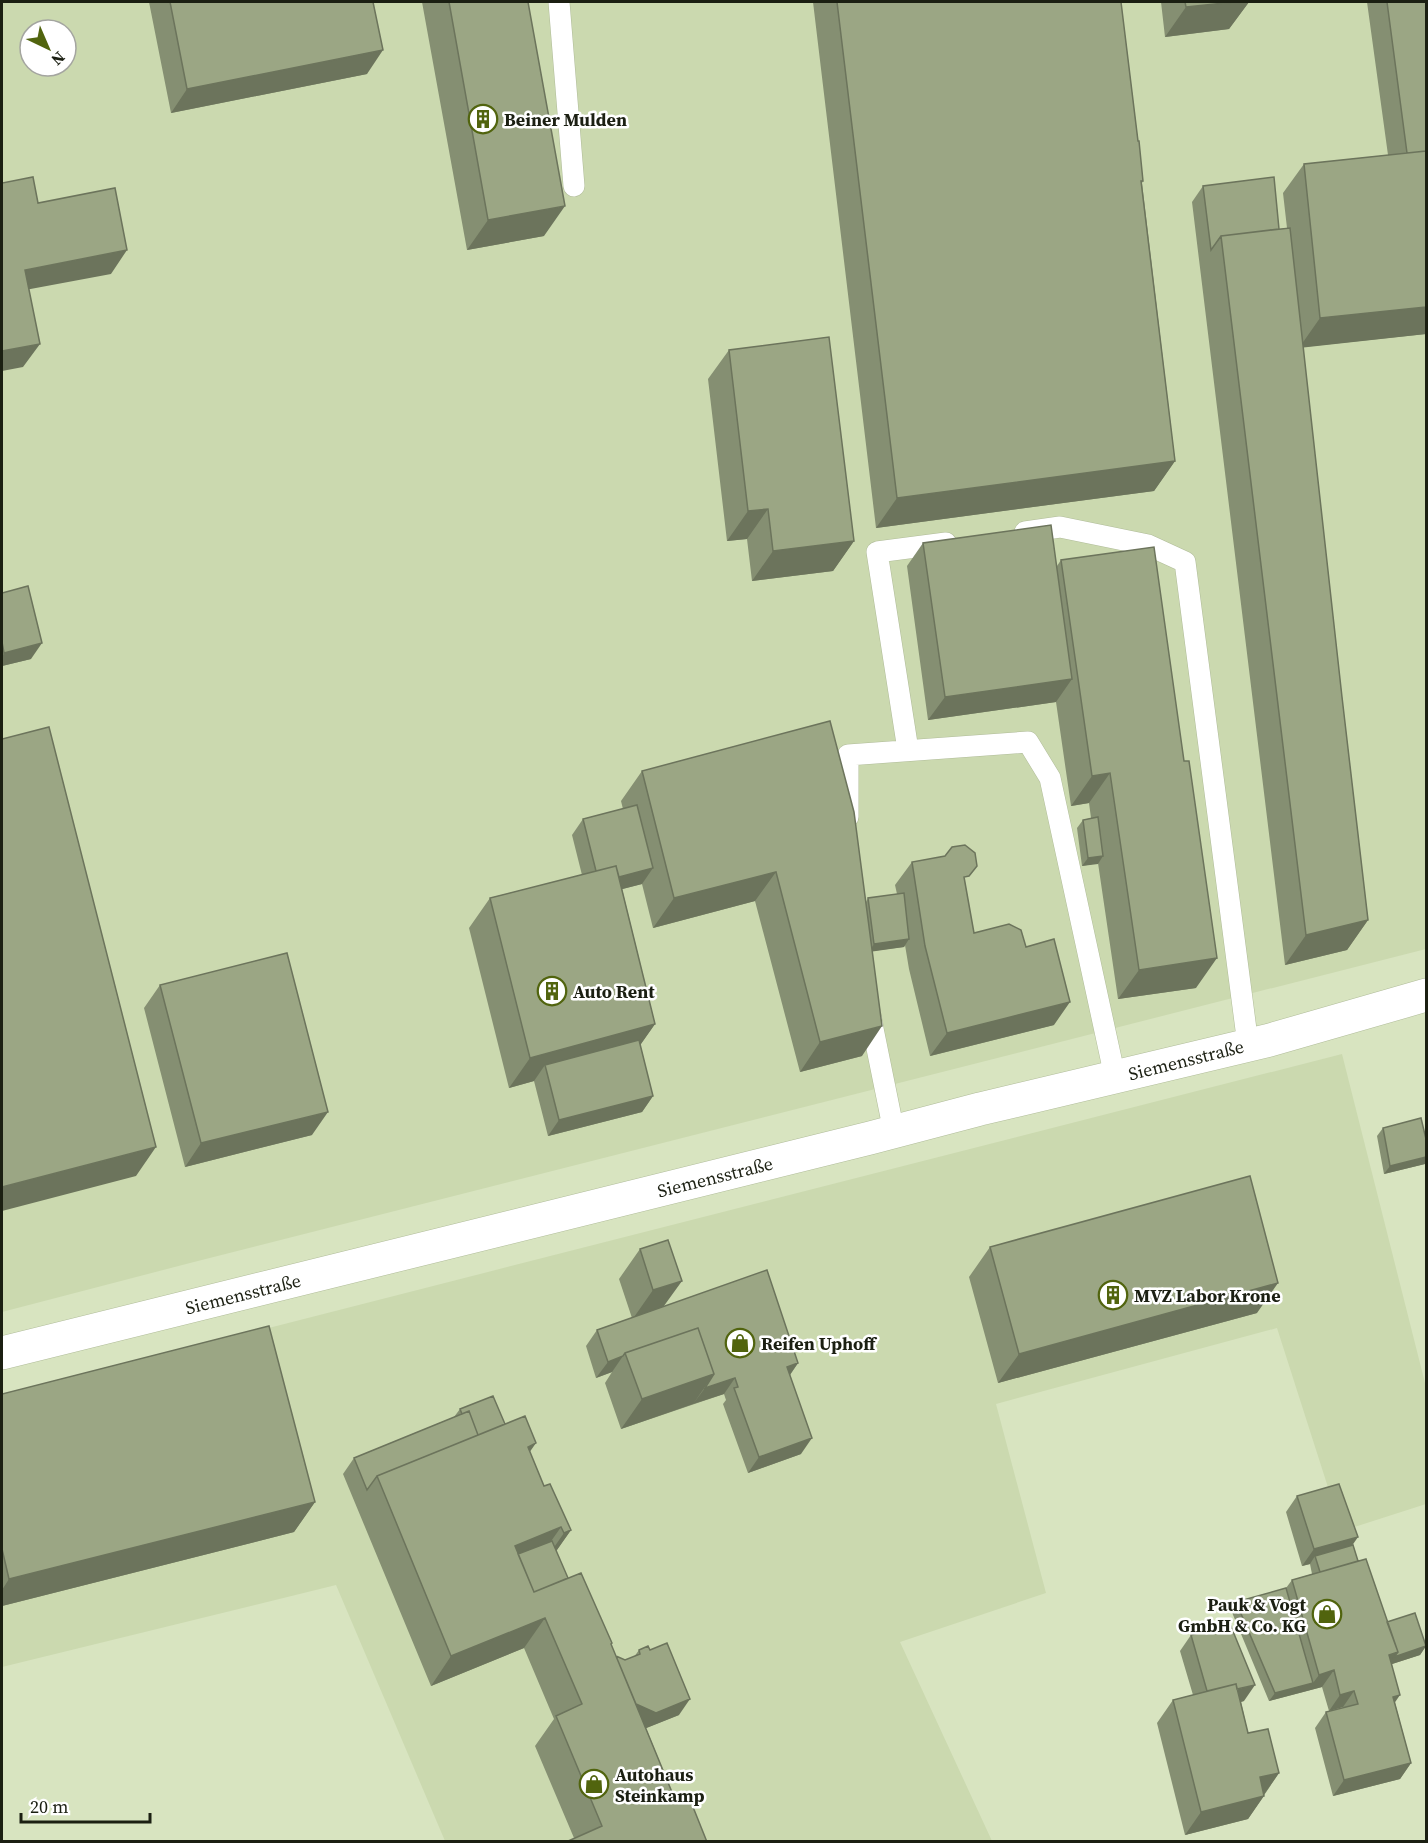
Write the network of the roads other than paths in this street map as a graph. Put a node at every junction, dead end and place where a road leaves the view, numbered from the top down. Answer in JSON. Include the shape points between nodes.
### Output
{"nodes":[{"id":1,"x":559,"y":2,"type":"edge"},
{"id":2,"x":574,"y":186,"type":"dead end"},
{"id":3,"x":1003,"y":535,"type":"edge"},
{"id":4,"x":969,"y":540,"type":"edge"},
{"id":5,"x":908,"y":750,"type":"junction"},
{"id":6,"x":848,"y":841,"type":"edge"},
{"id":7,"x":867,"y":995,"type":"edge"},
{"id":8,"x":1426,"y":995,"type":"edge"},
{"id":9,"x":1248,"y":1046,"type":"junction"},
{"id":10,"x":1115,"y":1077,"type":"junction"},
{"id":11,"x":894,"y":1132,"type":"junction"},
{"id":12,"x":2,"y":1353,"type":"edge"}],
"edges":[{"from":1,"to":2,"type":"lane"},
{"from":3,"to":9,"type":"lane","via":[[1060,527],[1148,545],[1185,561]]},
{"from":4,"to":5,"type":"lane","via":[[877,552]]},
{"from":5,"to":6,"type":"lane","via":[[848,755]]},
{"from":5,"to":10,"type":"lane","via":[[1028,742],[1050,778]]},
{"from":7,"to":11,"type":"lane"},
{"from":8,"to":9,"type":"street","name":"Siemensstraße"},
{"from":9,"to":10,"type":"street","name":"Siemensstraße"},
{"from":10,"to":11,"type":"street","name":"Siemensstraße"},
{"from":11,"to":12,"type":"street","name":"Siemensstraße"}]}
